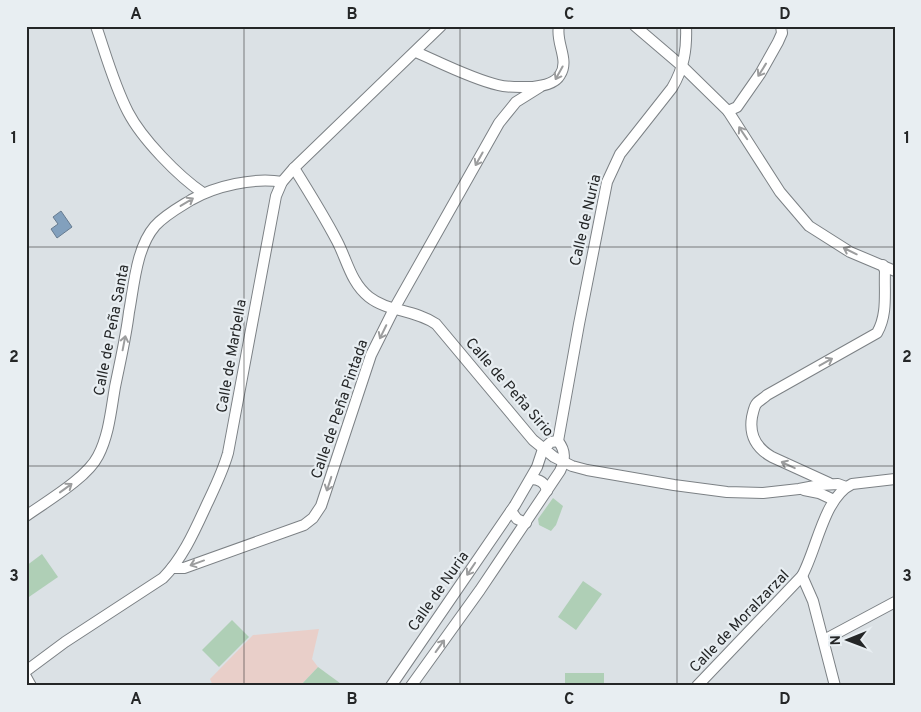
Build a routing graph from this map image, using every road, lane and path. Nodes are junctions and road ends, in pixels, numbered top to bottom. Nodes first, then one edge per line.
1 (96, 26) edge
2 (441, 26) edge
3 (559, 26) edge
4 (635, 26) edge
5 (686, 26) edge
6 (781, 26) edge
7 (416, 52) junction
8 (682, 67) junction
9 (540, 86) junction
10 (728, 111) junction
11 (294, 168) junction
12 (282, 182) junction
13 (203, 193) junction
14 (883, 265) junction
15 (895, 271) edge
16 (394, 309) junction
17 (558, 441) junction
18 (543, 449) junction
19 (564, 462) junction
20 (531, 479) junction
21 (895, 479) edge
22 (832, 484) junction
23 (846, 487) junction
24 (799, 489) junction
25 (548, 491) junction
26 (834, 500) junction
27 (511, 510) junction
28 (26, 516) edge
29 (526, 523) junction
30 (172, 568) junction
31 (802, 576) junction
32 (895, 602) edge
33 (824, 640) junction
34 (26, 670) edge
35 (26, 677) edge
36 (31, 686) edge
37 (391, 686) edge
38 (411, 686) edge
39 (697, 686) edge
40 (835, 686) edge

1 - 13 street
2 - 7 street, Calle de Marbella
3 -> 9 street, Calle de Peña Pintada
4 - 8 street
5 - 8 street, Calle de Nuria
6 -> 10 street
7 - 9 street
7 - 11 street, Calle de Marbella
8 - 10 street
8 - 17 street, Calle de Nuria
9 -> 16 street, Calle de Peña Pintada
14 -> 10 street
11 - 12 street, Calle de Marbella
11 - 16 street, Calle de Peña Sirio
12 - 13 street, Calle de Peña Santa
12 - 30 street, Calle de Marbella
28 -> 13 street, Calle de Peña Santa
14 - 15 street
22 -> 14 street
16 - 18 street, Calle de Peña Sirio
16 -> 30 street, Calle de Peña Pintada
17 - 18 street
17 - 19 street, Calle de Nuria
18 - 19 street, Calle de Peña Sirio
18 - 20 street, Calle de Nuria
19 - 24 street, Calle de Peña Sirio
19 - 25 street
20 - 25 street
20 - 27 street, Calle de Nuria
21 - 23 street
22 - 23 street, Calle de Peña Sirio
22 - 24 street, Calle de Peña Sirio
23 - 26 street, Calle de Moralzarzal
24 - 26 street
25 - 29 street
26 - 31 street, Calle de Moralzarzal
27 - 29 street
27 -> 37 street, Calle de Nuria
38 -> 29 street
30 - 34 street, Calle de Marbella
31 - 33 street
31 - 39 street, Calle de Moralzarzal
32 - 33 street
33 - 40 street
35 - 36 street

